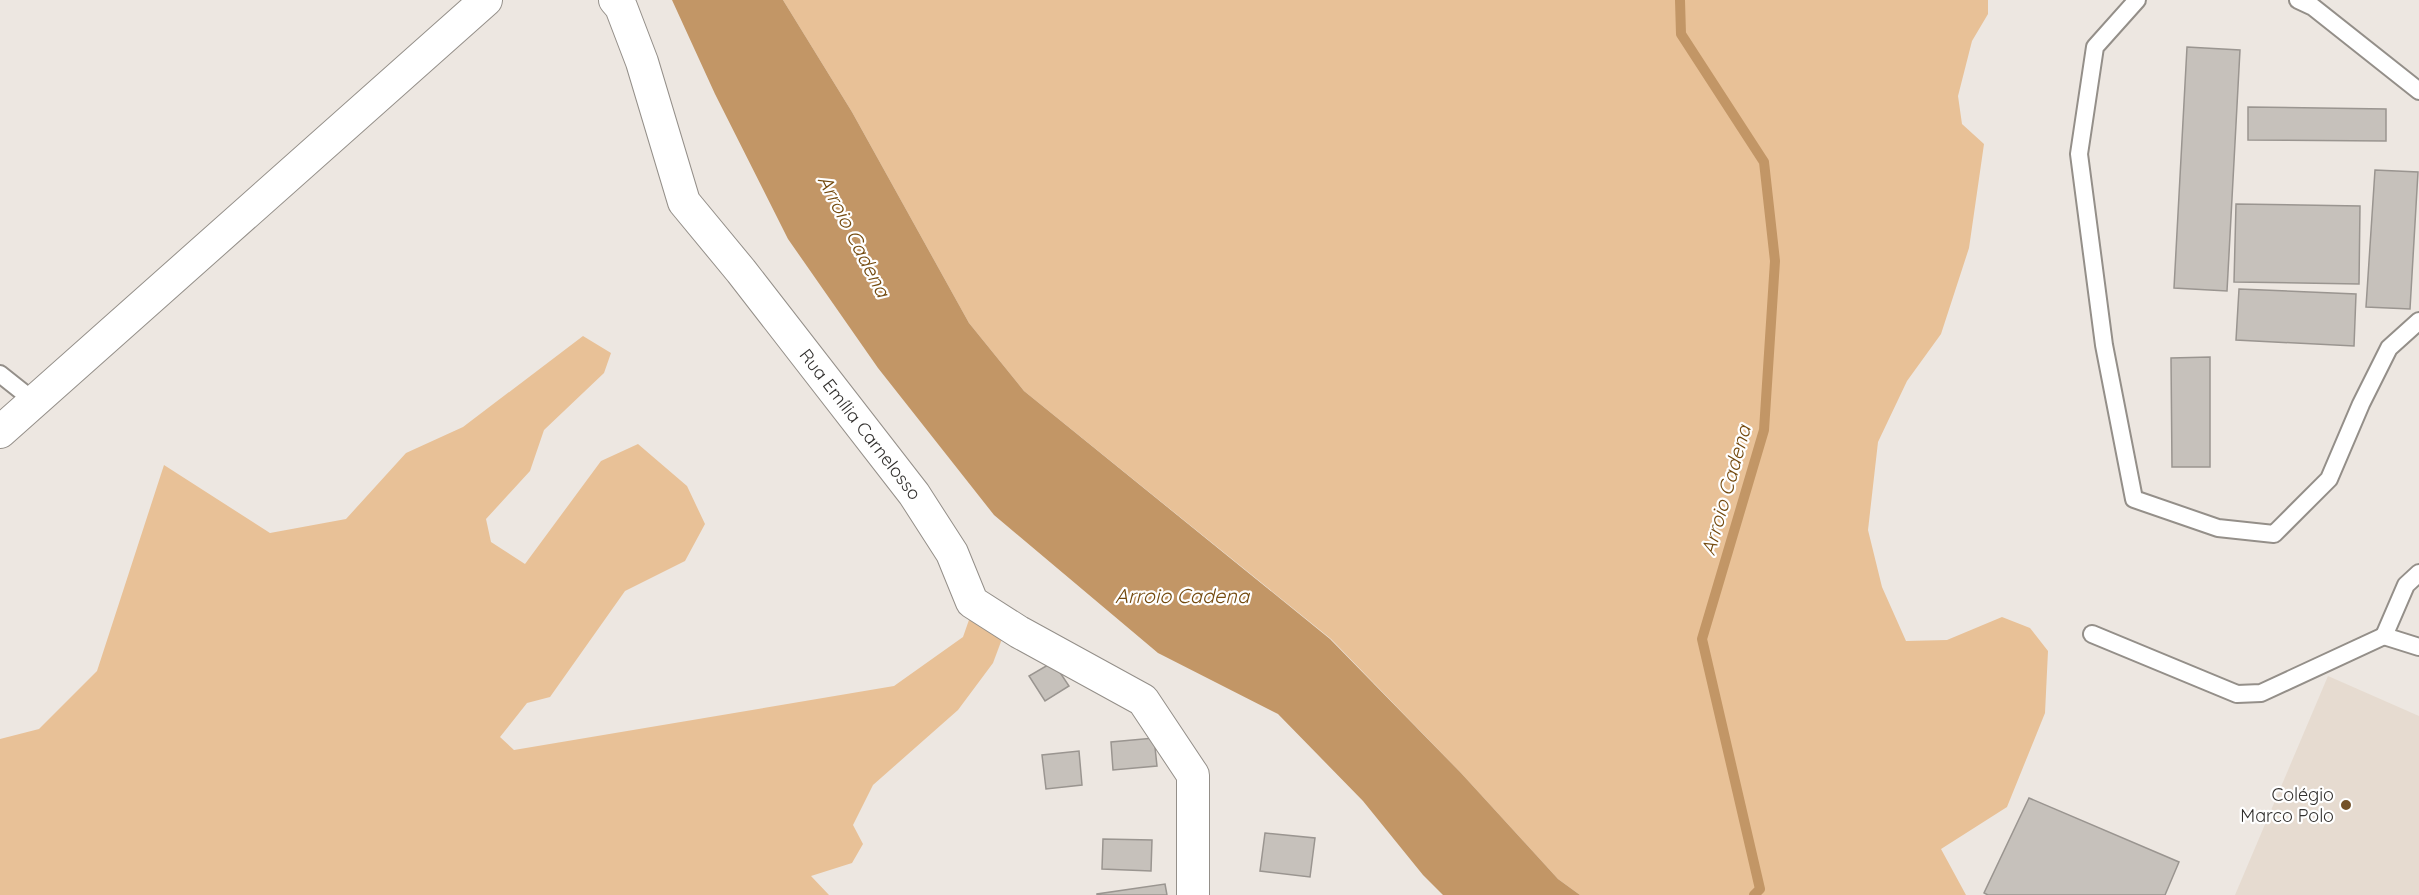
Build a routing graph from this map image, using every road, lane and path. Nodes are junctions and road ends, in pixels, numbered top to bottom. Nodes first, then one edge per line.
1 (486, 0) edge
2 (615, 0) edge
3 (2137, 0) edge
4 (2298, 0) edge
5 (2419, 91) edge
6 (2419, 321) edge
7 (0, 374) edge
8 (34, 401) junction
9 (0, 432) edge
10 (2419, 573) edge
11 (2092, 634) dead end
12 (2384, 636) junction
13 (2419, 647) edge
14 (1193, 895) edge

1 - 8 street
2 - 14 street, Rua Emília Carnelosso
3 - 6 lane
4 - 5 lane
7 - 8 lane
8 - 9 street
10 - 12 lane
11 - 12 lane
12 - 13 lane

